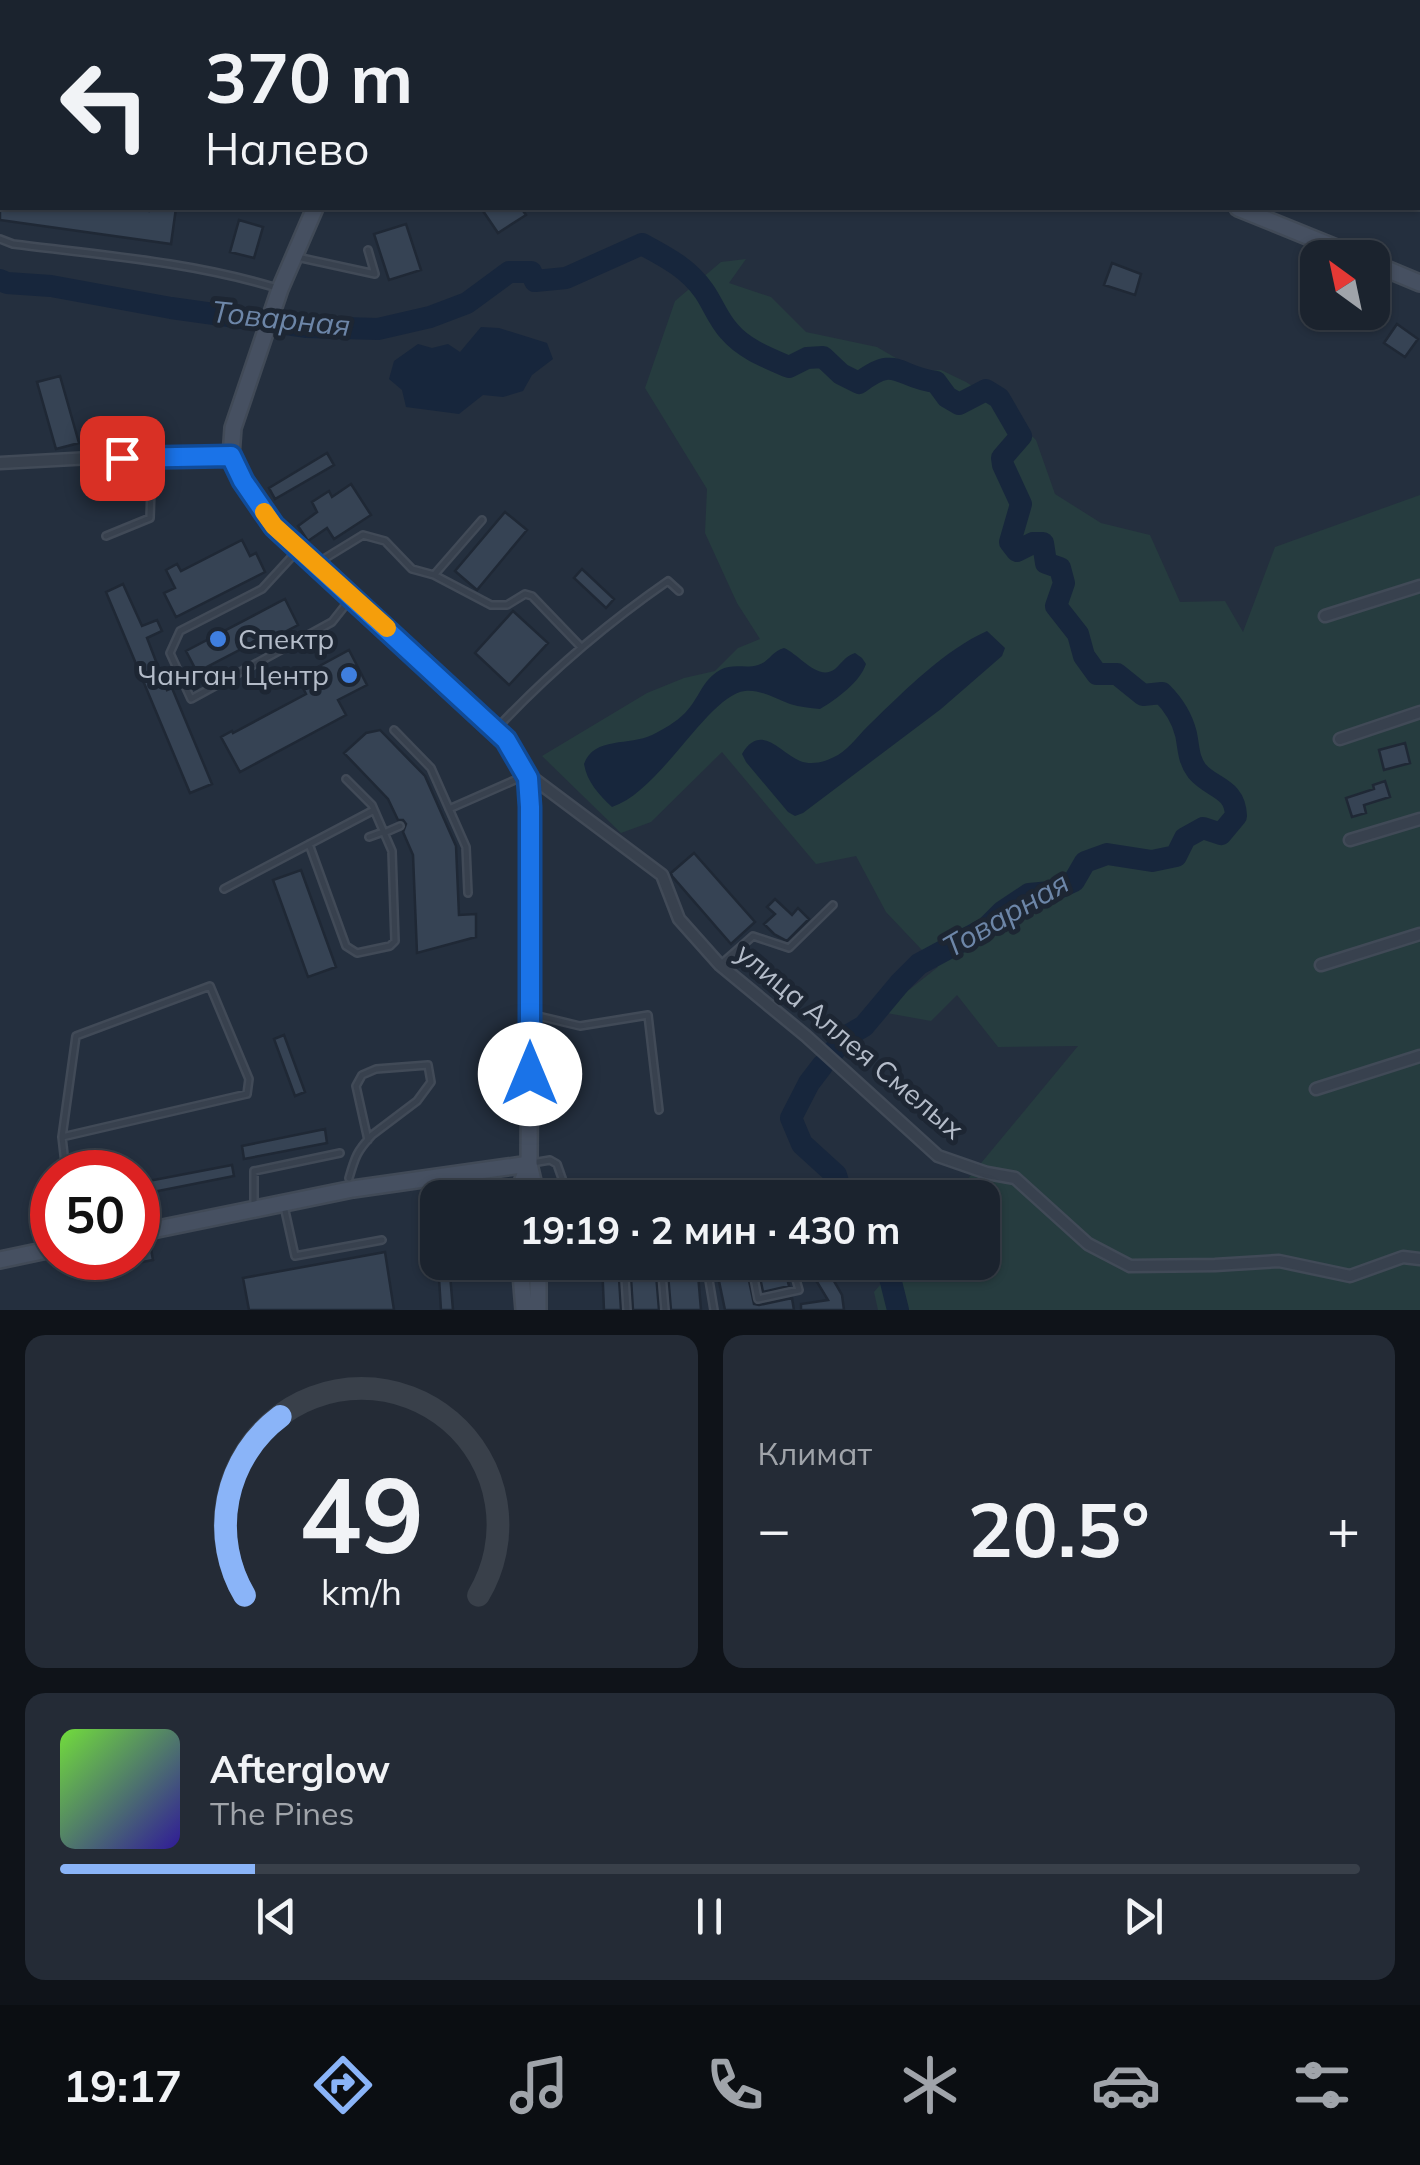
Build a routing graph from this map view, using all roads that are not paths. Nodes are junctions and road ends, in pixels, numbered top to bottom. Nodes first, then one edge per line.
1 (314, 210) edge
2 (1243, 210) edge
3 (0, 239) edge
4 (1317, 240) edge
5 (368, 250) dead end
6 (294, 256) junction
7 (1390, 270) edge
8 (1420, 283) edge
9 (280, 288) junction
10 (231, 456) junction
11 (152, 460) junction
12 (0, 463) edge
13 (482, 520) dead end
14 (106, 536) dead end
15 (299, 549) junction
16 (316, 563) junction
17 (434, 575) junction
18 (1420, 586) edge
19 (679, 590) dead end
20 (352, 596) junction
21 (1324, 616) dead end
22 (580, 647) junction
23 (1420, 712) edge
24 (496, 729) junction
25 (394, 730) dead end
26 (1340, 739) dead end
27 (527, 776) junction
28 (346, 778) dead end
29 (448, 807) junction
30 (440, 808) dead end
31 (374, 810) junction
32 (1420, 818) edge
33 (400, 826) dead end
34 (384, 832) junction
35 (369, 837) dead end
36 (1350, 840) dead end
37 (309, 844) junction
38 (224, 889) dead end
39 (468, 893) dead end
40 (834, 906) dead end
41 (1420, 934) edge
42 (720, 965) junction
43 (1321, 965) dead end
44 (531, 1014) junction
45 (1420, 1056) edge
46 (1316, 1089) dead end
47 (659, 1110) dead end
48 (62, 1137) junction
49 (368, 1140) junction
50 (63, 1150) edge
51 (340, 1153) dead end
52 (529, 1164) junction
53 (349, 1178) dead end
54 (523, 1180) edge
55 (533, 1180) edge
56 (563, 1180) edge
57 (283, 1203) junction
58 (254, 1209) junction
59 (160, 1228) edge
60 (382, 1240) dead end
61 (30, 1254) edge
62 (1420, 1259) edge
63 (0, 1260) edge
64 (522, 1280) edge
65 (538, 1280) edge
66 (625, 1280) edge
67 (662, 1280) edge
68 (709, 1280) edge
69 (754, 1280) edge
70 (797, 1280) edge
71 (524, 1310) edge
72 (538, 1310) edge
73 (626, 1310) edge
74 (665, 1310) edge
75 (714, 1310) edge

1 - 6 main road
2 - 4 main road
3 - 9 lane
5 - 6 lane
6 - 9 main road
7 - 8 main road
9 - 10 main road
10 - 11 street
10 - 15 main road, улица Аллея Смелых
11 - 12 street
11 - 14 lane
13 - 17 lane
15 - 16 main road, улица Аллея Смелых
15 - 20 lane
16 - 17 lane
16 - 20 main road, улица Аллея Смелых
17 - 22 lane
18 - 21 street
19 - 22 lane
20 - 24 main road, улица Аллея Смелых
22 - 24 lane
23 - 26 street
24 - 27 main road, улица Аллея Смелых
25 - 29 lane
27 - 29 lane
27 - 42 street, улица Аллея Смелых
27 - 44 main road, улица Аллея Смелых
28 - 31 lane
29 - 30 lane
29 - 39 lane
31 - 34 lane
31 - 37 lane
32 - 36 street
33 - 34 lane
34 - 35 lane
34 - 37 lane
37 - 38 lane
40 - 42 lane
41 - 43 street
42 - 62 street, улица Аллея Смелых
44 - 47 lane
44 - 52 main road, улица Аллея Смелых
45 - 46 street
48 - 48 lane
48 - 50 lane
49 - 49 lane
49 - 53 lane
51 - 58 lane
52 - 54 main road
52 - 55 main road, улица Аллея Смелых
52 - 56 lane
52 - 57 main road
57 - 58 main road
57 - 60 lane
58 - 59 main road
61 - 63 main road
64 - 71 main road
65 - 72 main road
66 - 73 lane
67 - 74 lane
68 - 75 lane
69 - 70 lane

